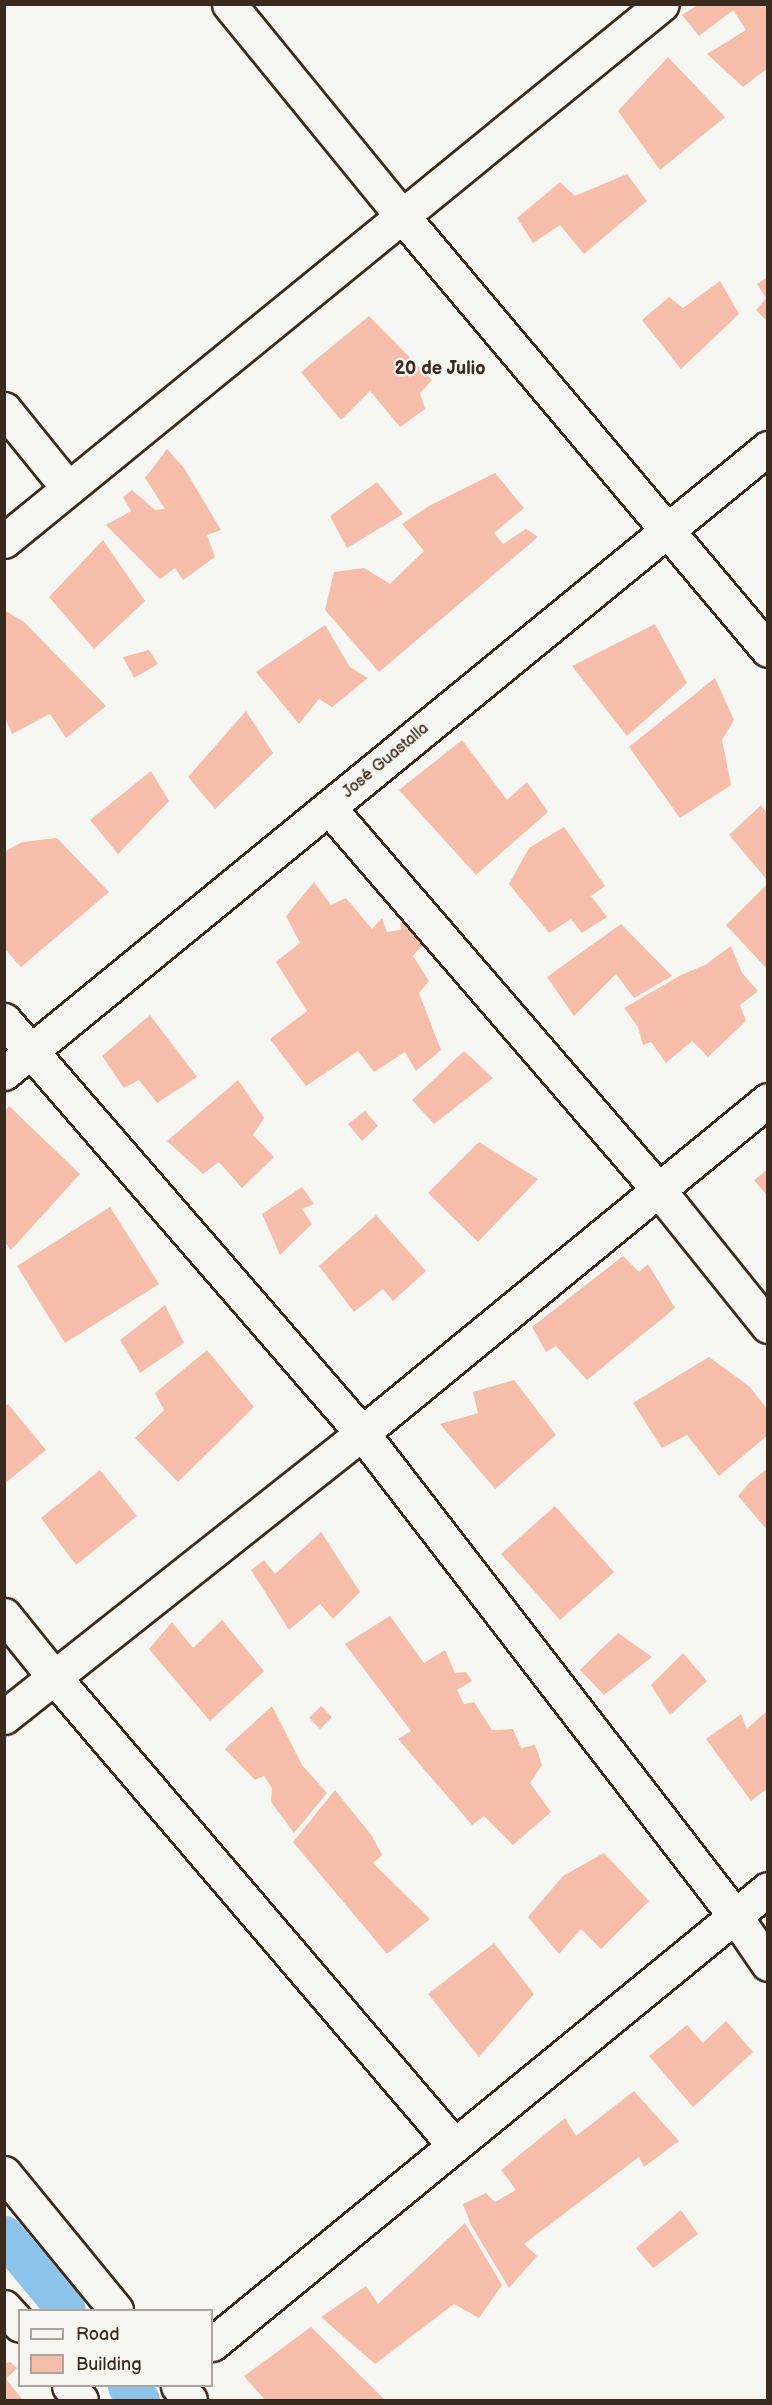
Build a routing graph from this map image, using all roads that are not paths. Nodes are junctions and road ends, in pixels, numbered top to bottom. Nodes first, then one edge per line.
1 (229, 4) edge
2 (662, 4) edge
3 (403, 217) junction
4 (4, 409) edge
5 (768, 448) edge
6 (68, 488) junction
7 (667, 528) junction
8 (4, 541) edge
9 (768, 650) edge
10 (329, 808) junction
11 (4, 1020) edge
12 (30, 1052) junction
13 (4, 1073) edge
14 (768, 1100) edge
15 (657, 1188) junction
16 (768, 1326) edge
17 (362, 1433) junction
18 (4, 1615) edge
19 (54, 1677) junction
20 (4, 1717) edge
21 (768, 1889) edge
22 (735, 1916) junction
23 (768, 1964) edge
24 (454, 2145) junction
25 (4, 2173) edge
26 (4, 2307) edge
27 (115, 2309) edge
28 (18, 2323) edge
29 (213, 2343) edge
30 (71, 2387) edge
31 (180, 2387) edge
32 (81, 2400) edge
33 (190, 2400) edge

1 - 3 street
2 - 3 street
3 - 6 street
3 - 7 street
4 - 6 street
5 - 7 street, José Guastalla
6 - 8 street
7 - 9 street
7 - 10 street, José Guastalla
10 - 12 street, José Guastalla
10 - 15 street
11 - 12 street
12 - 13 street, José Guastalla
12 - 17 street
14 - 15 street
15 - 16 street
15 - 17 street
17 - 19 street
17 - 22 street
18 - 19 street
19 - 20 street
19 - 24 street
21 - 22 street
22 - 23 street
22 - 24 street
24 - 29 street
25 - 27 street
26 - 28 street
30 - 32 street
31 - 33 street

